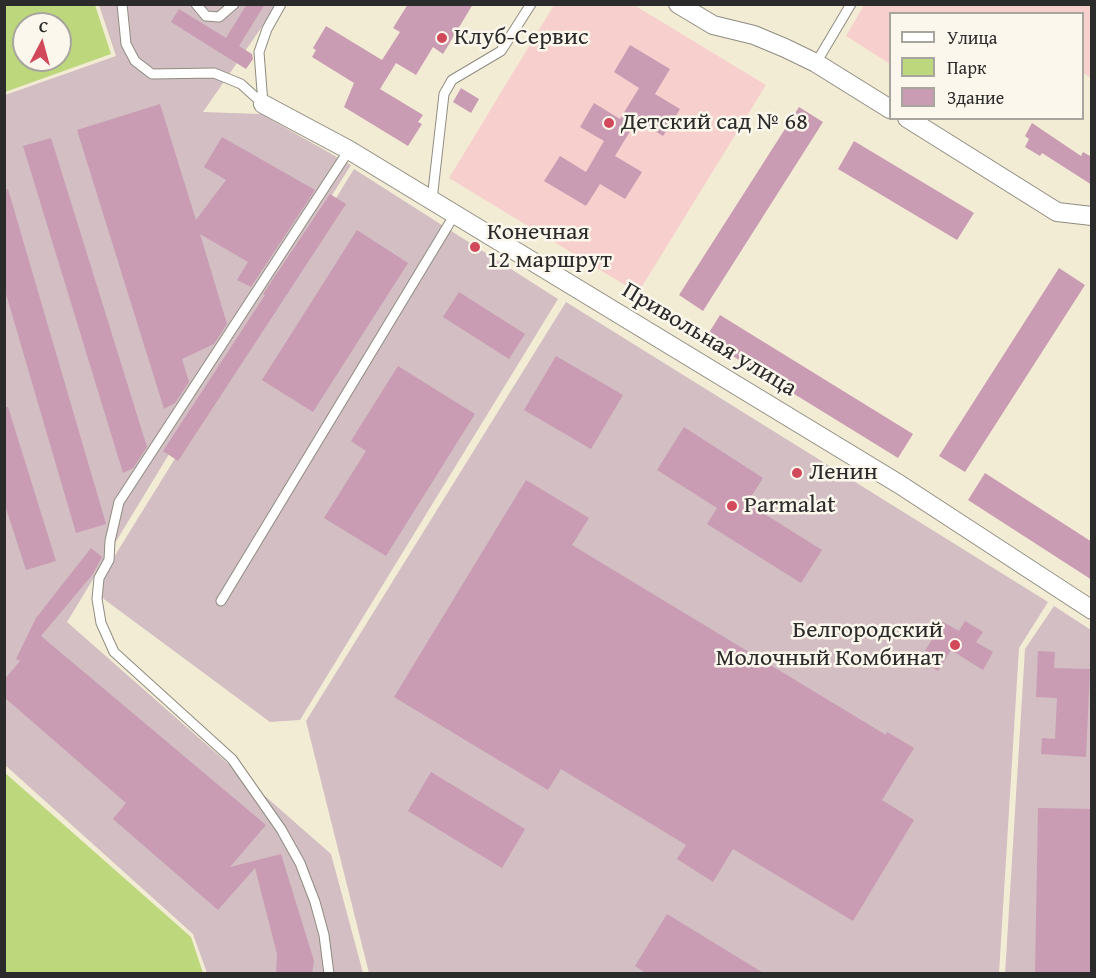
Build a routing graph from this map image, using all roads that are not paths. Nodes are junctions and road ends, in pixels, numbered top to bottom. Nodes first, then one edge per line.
1 (122, 4) edge
2 (196, 4) edge
3 (234, 4) edge
4 (281, 4) edge
5 (531, 4) edge
6 (678, 4) edge
7 (852, 4) edge
8 (816, 63) junction
9 (263, 104) junction
10 (889, 108) edge
11 (910, 120) edge
12 (349, 150) junction
13 (432, 200) junction
14 (454, 214) junction
15 (1092, 216) edge
16 (221, 601) dead end
17 (1092, 610) edge
18 (329, 974) edge

1 - 9 lane
2 - 3 lane
4 - 9 lane
5 - 13 lane
6 - 8 street
7 - 8 lane
8 - 10 street
9 - 12 street, Привольная улица
11 - 15 street
12 - 13 street, Привольная улица
12 - 18 lane
13 - 14 street, Привольная улица
14 - 16 lane
14 - 17 street, Привольная улица

